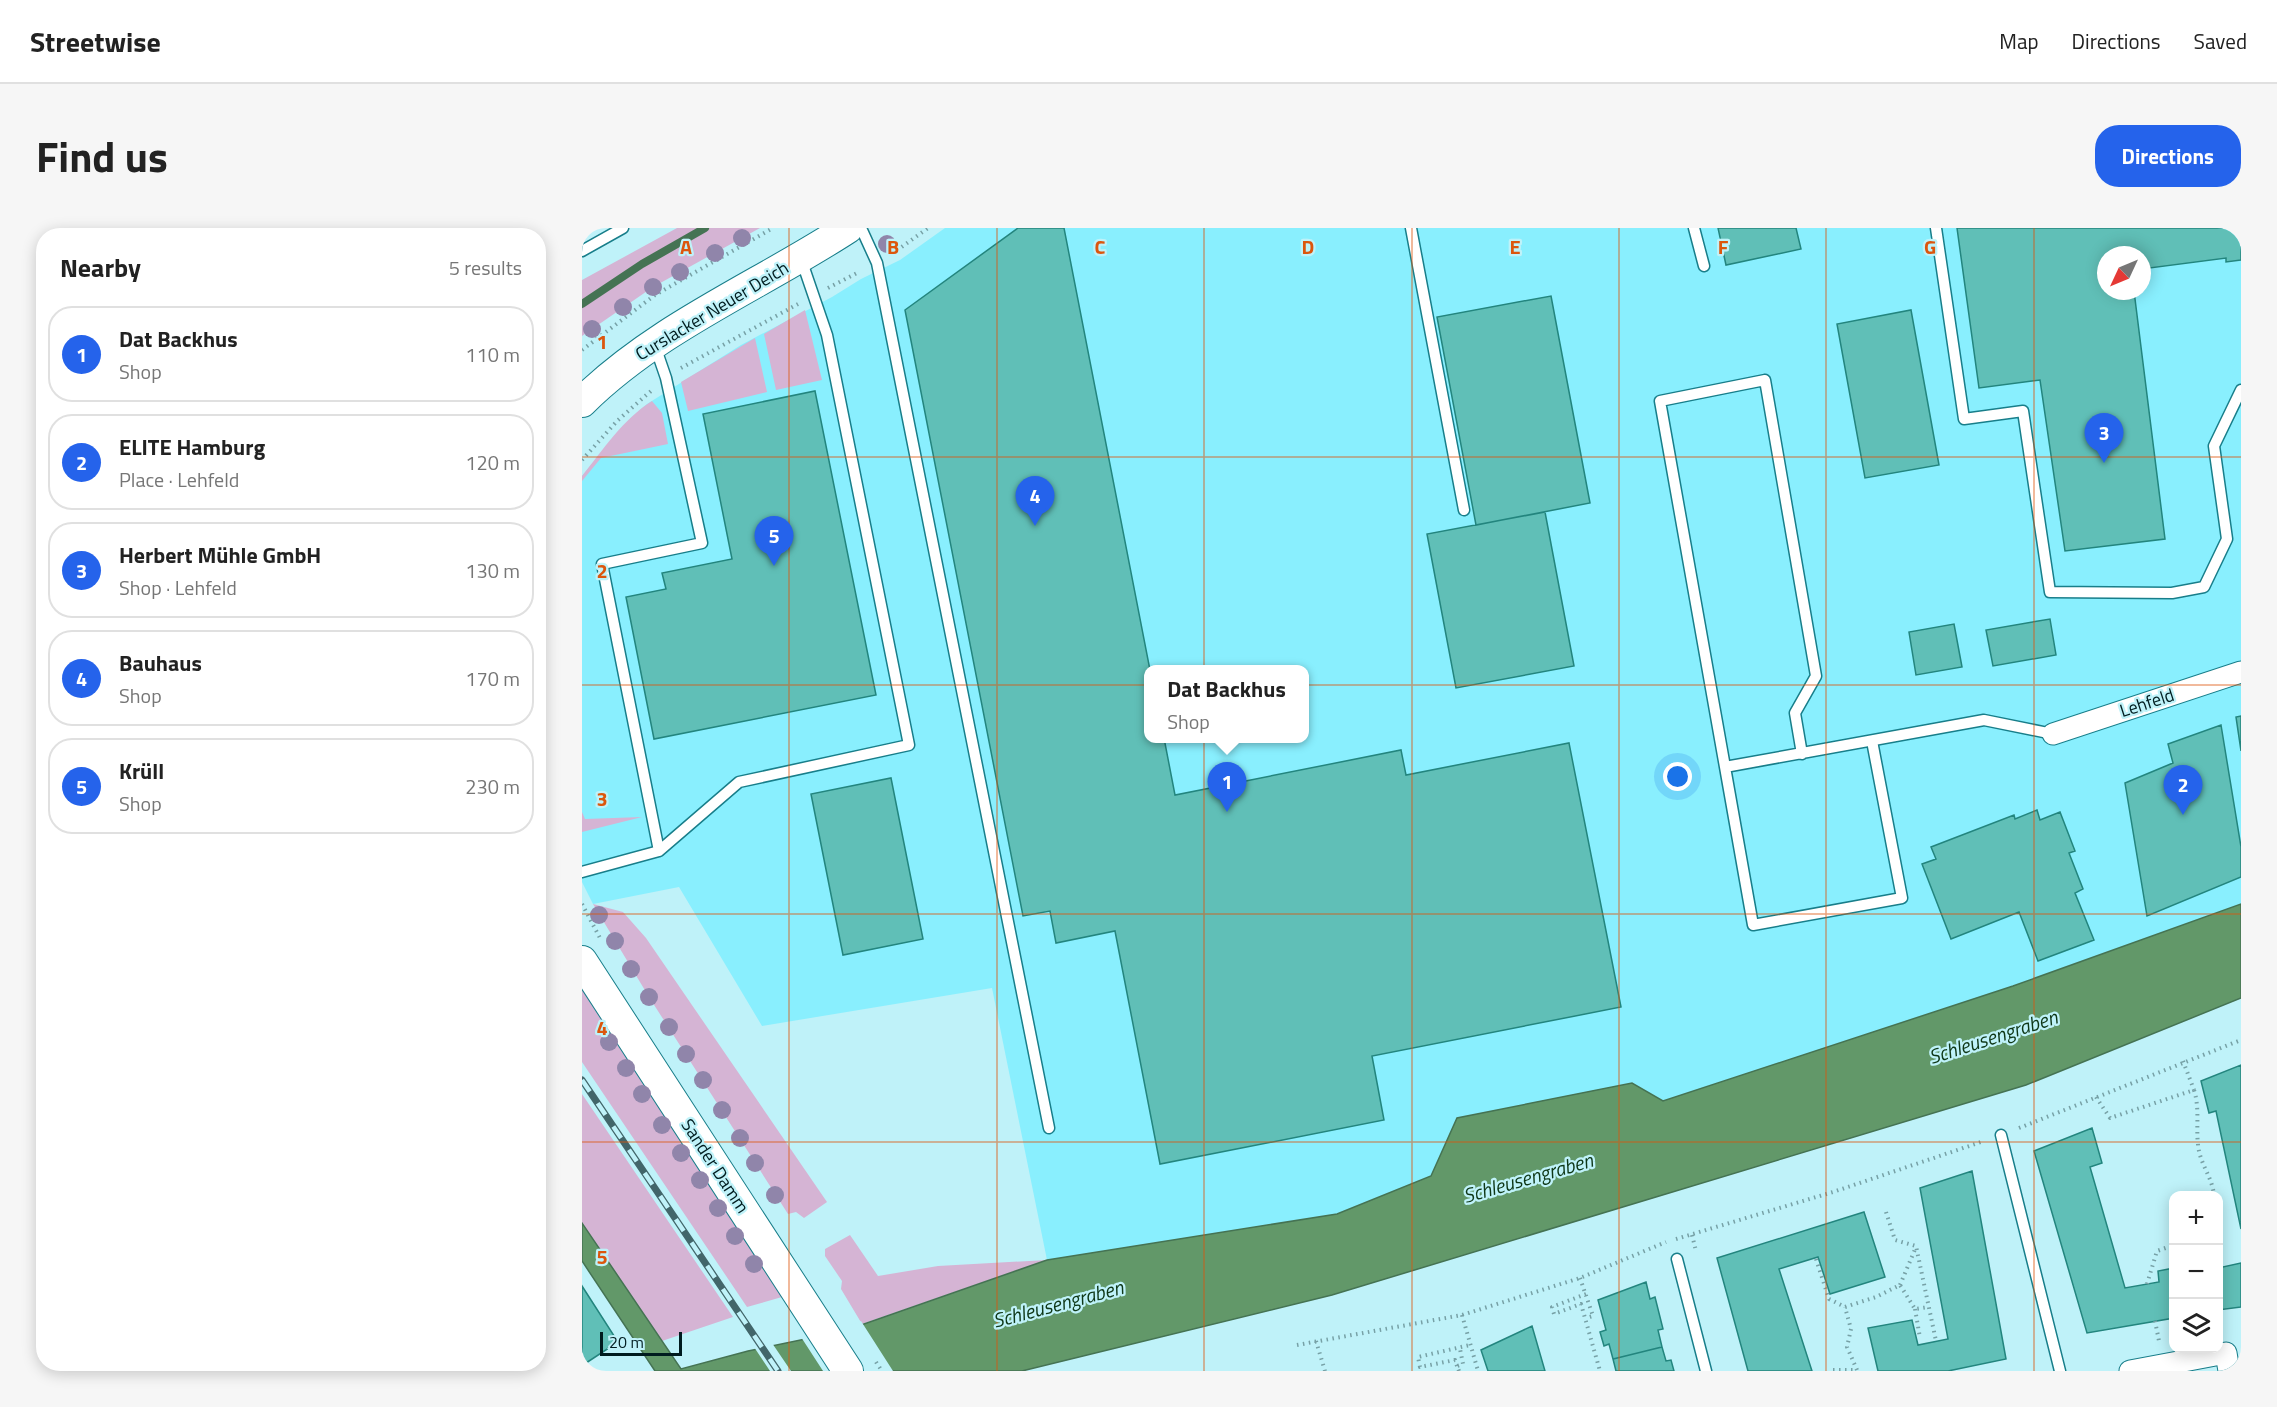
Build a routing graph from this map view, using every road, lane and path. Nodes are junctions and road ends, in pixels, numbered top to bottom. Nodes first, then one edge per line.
1 (623, 228) edge
2 (773, 228) edge
3 (848, 228) edge
4 (861, 228) edge
5 (1411, 228) edge
6 (1694, 228) edge
7 (1936, 228) edge
8 (582, 251) edge
9 (801, 258) junction
10 (1704, 266) dead end
11 (830, 287) dead end
12 (815, 295) junction
13 (654, 343) junction
14 (582, 350) edge
15 (666, 378) junction
16 (2241, 390) edge
17 (582, 402) edge
18 (582, 460) edge
19 (1464, 510) dead end
20 (2241, 672) edge
21 (2053, 734) joint
22 (1872, 741) junction
23 (1802, 754) junction
24 (1725, 767) junction
25 (659, 851) junction
26 (582, 872) edge
27 (582, 961) edge
28 (2241, 1040) edge
29 (2183, 1061) junction
30 (2194, 1090) junction
31 (2096, 1097) junction
32 (1049, 1128) dead end
33 (2001, 1135) junction
34 (2213, 1191) edge
35 (1886, 1212) dead end
36 (1916, 1246) junction
37 (2169, 1247) edge
38 (1677, 1258) dead end
39 (1816, 1259) dead end
40 (1580, 1278) junction
41 (2147, 1284) dead end
42 (1900, 1285) junction
43 (1586, 1294) junction
44 (1845, 1307) junction
45 (1929, 1307) junction
46 (1915, 1309) junction
47 (1462, 1316) junction
48 (1586, 1318) junction
49 (1920, 1338) dead end
50 (1316, 1341) junction
51 (1936, 1341) dead end
52 (1297, 1345) dead end
53 (1470, 1345) junction
54 (1460, 1349) junction
55 (2232, 1358) edge
56 (1458, 1369) edge
57 (1833, 1370) edge
58 (848, 1371) edge
59 (1325, 1371) edge
60 (1478, 1371) edge
61 (1600, 1371) edge
62 (1706, 1371) edge
63 (2060, 1371) edge
64 (2130, 1371) edge

1 - 8 lane
2 - 14 path
3 - 9 main road, Curslacker Neuer Deich
4 - 32 lane
5 - 19 lane
6 - 10 lane
7 - 16 lane
9 - 12 lane
9 - 13 main road, Curslacker Neuer Deich
11 - 12 path
12 - 15 path
12 - 25 lane
13 - 15 lane
13 - 17 main road, Curslacker Neuer Deich
15 - 18 path
15 - 25 lane
20 - 21 street, Lehfeld
21 - 22 lane
22 - 23 lane
22 - 24 lane
23 - 24 lane
23 - 24 lane
25 - 26 lane
27 - 58 main road, Sander Damm
28 - 29 path
29 - 30 path
29 - 31 path
30 - 31 path
30 - 34 path
31 - 33 path
33 - 40 path
33 - 63 lane
35 - 36 path
36 - 42 path
36 - 45 path
37 - 41 path
38 - 62 lane
39 - 44 path
40 - 43 path
40 - 47 path
42 - 44 path
42 - 46 path
43 - 48 path
43 - 48 path
44 - 57 path
45 - 46 path
45 - 51 path
46 - 49 path
47 - 50 path
47 - 53 path
48 - 61 path
50 - 52 path
50 - 59 path
53 - 54 path
53 - 60 path
54 - 56 path
54 - 56 path
55 - 64 street

